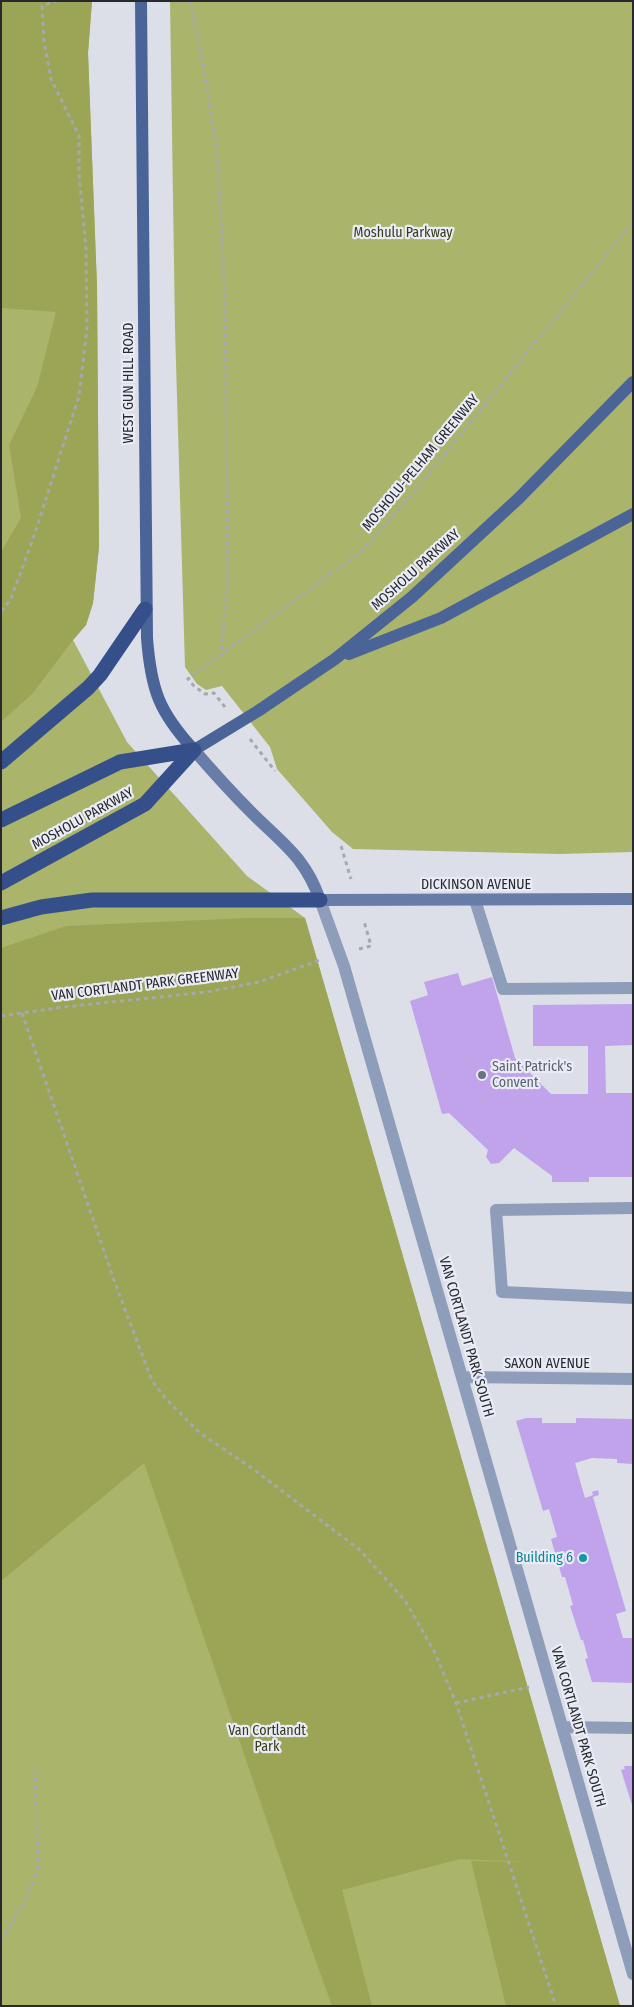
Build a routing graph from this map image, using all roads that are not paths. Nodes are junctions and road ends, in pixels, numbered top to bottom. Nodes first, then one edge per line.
1 (141, 1) edge
2 (633, 382) edge
3 (633, 514) edge
4 (145, 608) junction
5 (335, 659) junction
6 (194, 750) junction
7 (1, 762) edge
8 (1, 820) edge
9 (1, 883) edge
10 (633, 899) edge
11 (320, 900) junction
12 (475, 900) junction
13 (1, 918) edge
14 (633, 988) edge
15 (633, 1208) edge
16 (633, 1298) edge
17 (462, 1377) junction
18 (633, 1379) edge
19 (562, 1727) junction
20 (633, 1728) edge
21 (633, 1974) edge

1 - 4 main road, WEST GUN HILL ROAD
2 - 5 main road, MOSHOLU PARKWAY
3 - 5 main road
4 - 6 main road, WEST GUN HILL ROAD
4 - 7 highway
5 - 6 main road, MOSHOLU PARKWAY
6 - 8 highway, MOSHOLU PARKWAY
6 - 9 highway, MOSHOLU PARKWAY
6 - 11 main road, VAN CORTLANDT PARK SOUTH
10 - 12 main road, DICKINSON AVENUE
11 - 12 main road, DICKINSON AVENUE
11 - 13 highway
11 - 17 street, VAN CORTLANDT PARK SOUTH
12 - 14 street
15 - 16 street
17 - 18 street, SAXON AVENUE
17 - 19 street, VAN CORTLANDT PARK SOUTH
19 - 20 street
19 - 21 street, VAN CORTLANDT PARK SOUTH

